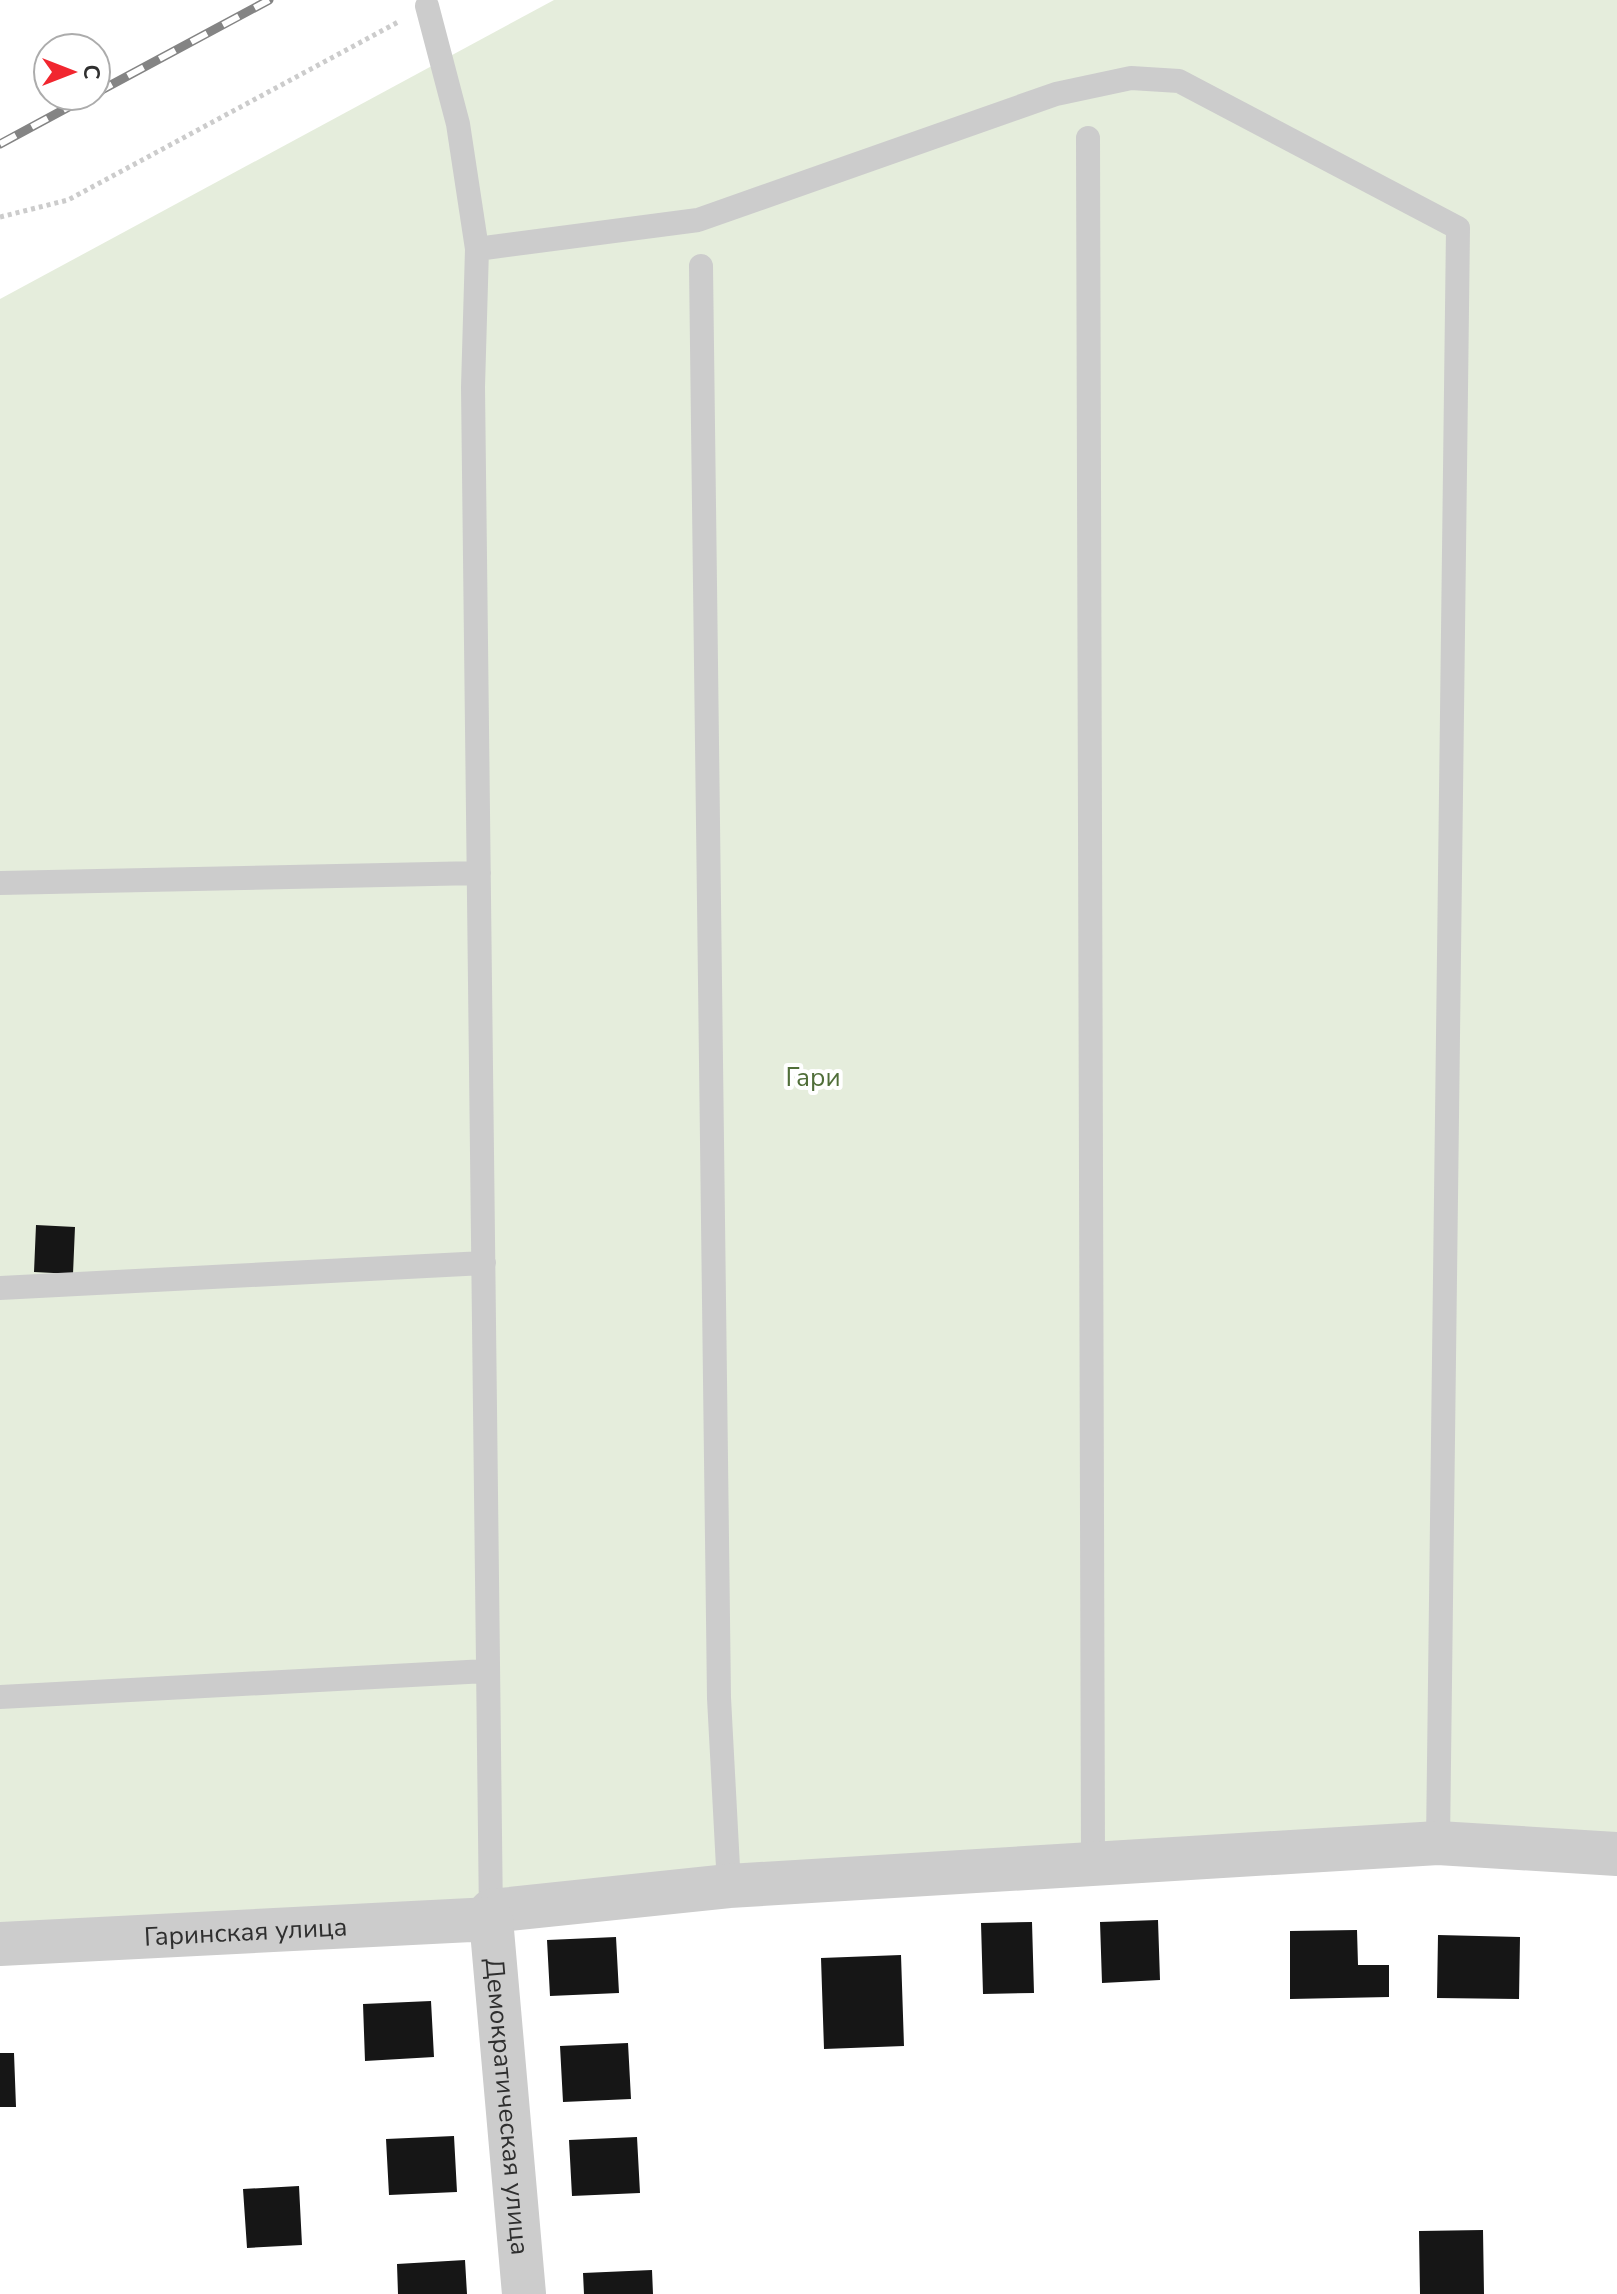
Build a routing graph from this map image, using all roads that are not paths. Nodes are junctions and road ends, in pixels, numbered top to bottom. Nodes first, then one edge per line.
1 (427, 6) road end
2 (1088, 138) dead end
3 (477, 249) junction
4 (701, 266) dead end
5 (479, 873) junction
6 (0, 883) edge
7 (484, 1263) junction
8 (0, 1288) edge
9 (486, 1671) junction
10 (0, 1697) edge
11 (1438, 1843) junction
12 (1617, 1854) edge
13 (1093, 1861) junction
14 (729, 1886) junction
15 (491, 1915) junction
16 (0, 1944) edge
17 (524, 2294) edge

1 - 3 lane
2 - 13 lane
3 - 5 lane
3 - 11 lane
4 - 14 lane
5 - 6 lane
5 - 7 lane
7 - 8 lane
7 - 9 lane
9 - 10 lane
9 - 15 lane
11 - 12 street, Гаринская улица
11 - 13 street, Гаринская улица
13 - 14 street, Гаринская улица
14 - 15 street, Гаринская улица
15 - 16 street, Гаринская улица
15 - 17 street, Демократическая улица

